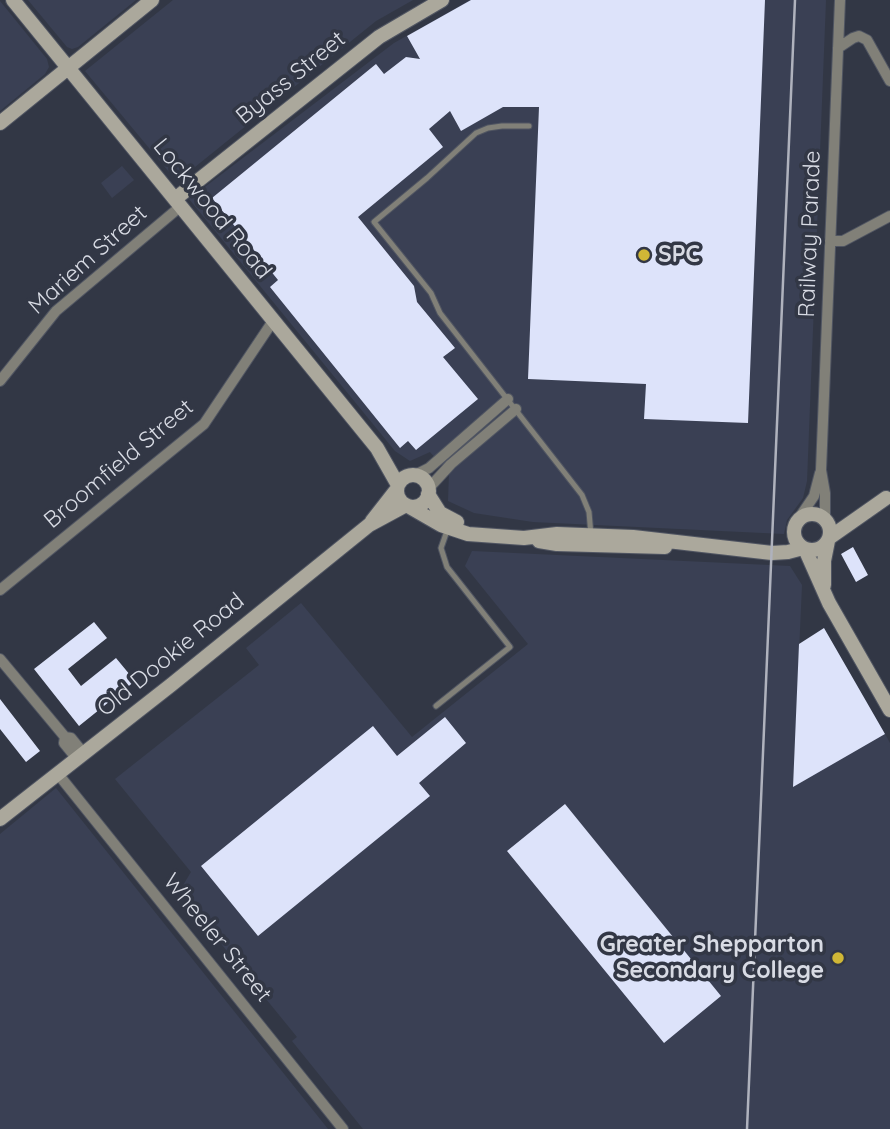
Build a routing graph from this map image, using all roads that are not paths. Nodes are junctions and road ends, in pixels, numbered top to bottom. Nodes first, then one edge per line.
1 (13, 0) edge
2 (152, 0) edge
3 (442, 0) edge
4 (840, 0) edge
5 (838, 48) junction
6 (68, 68) junction
7 (890, 81) edge
8 (0, 123) edge
9 (529, 126) dead end
10 (178, 203) junction
11 (890, 216) edge
12 (831, 242) junction
13 (273, 321) junction
14 (2, 375) edge
15 (508, 399) junction
16 (516, 409) junction
17 (377, 447) junction
18 (821, 470) junction
19 (413, 475) junction
20 (398, 487) junction
21 (428, 492) junction
22 (888, 496) edge
23 (407, 505) junction
24 (826, 519) junction
25 (369, 525) junction
26 (448, 527) junction
27 (795, 527) junction
28 (487, 535) junction
29 (592, 540) junction
30 (828, 540) junction
31 (804, 548) junction
32 (747, 549) junction
33 (0, 590) edge
34 (830, 603) junction
35 (0, 659) edge
36 (436, 706) dead end
37 (890, 710) edge
38 (80, 756) junction
39 (58, 774) junction
40 (0, 819) edge
41 (343, 1129) edge

1 - 6 street, Lockwood Road
2 - 6 street
3 - 10 street, Byass Street
4 - 5 street, Railway Parade
5 - 7 street
5 - 12 street, Railway Parade
6 - 8 street
6 - 10 street, Lockwood Road
9 - 15 lane
10 - 13 street, Lockwood Road
10 - 14 street, Mariem Street
11 - 12 street
12 - 18 street, Railway Parade
13 - 17 street, Lockwood Road
13 - 33 street, Broomfield Street
15 - 16 lane
15 - 19 street
16 - 21 street
16 - 29 lane
17 - 19 street, Lockwood Road
17 - 20 street, Lockwood Road
18 - 24 street, Railway Parade
18 - 27 street, Railway Parade
19 - 20 street
19 - 21 street
20 - 23 street
20 - 25 street, Old Dookie Road
21 - 23 street
21 - 28 street
22 - 24 street
22 - 30 street
23 - 25 street, Old Dookie Road
23 - 26 street
24 - 27 street
24 - 30 street
25 - 38 street, Old Dookie Road
26 - 28 street
26 - 36 lane
27 - 31 street
27 - 32 street
28 - 29 street
29 - 32 street
30 - 31 street
30 - 34 street
31 - 32 street
31 - 34 street
34 - 37 street
35 - 38 street
38 - 39 street, Old Dookie Road
39 - 40 street, Old Dookie Road
39 - 41 street, Wheeler Street

